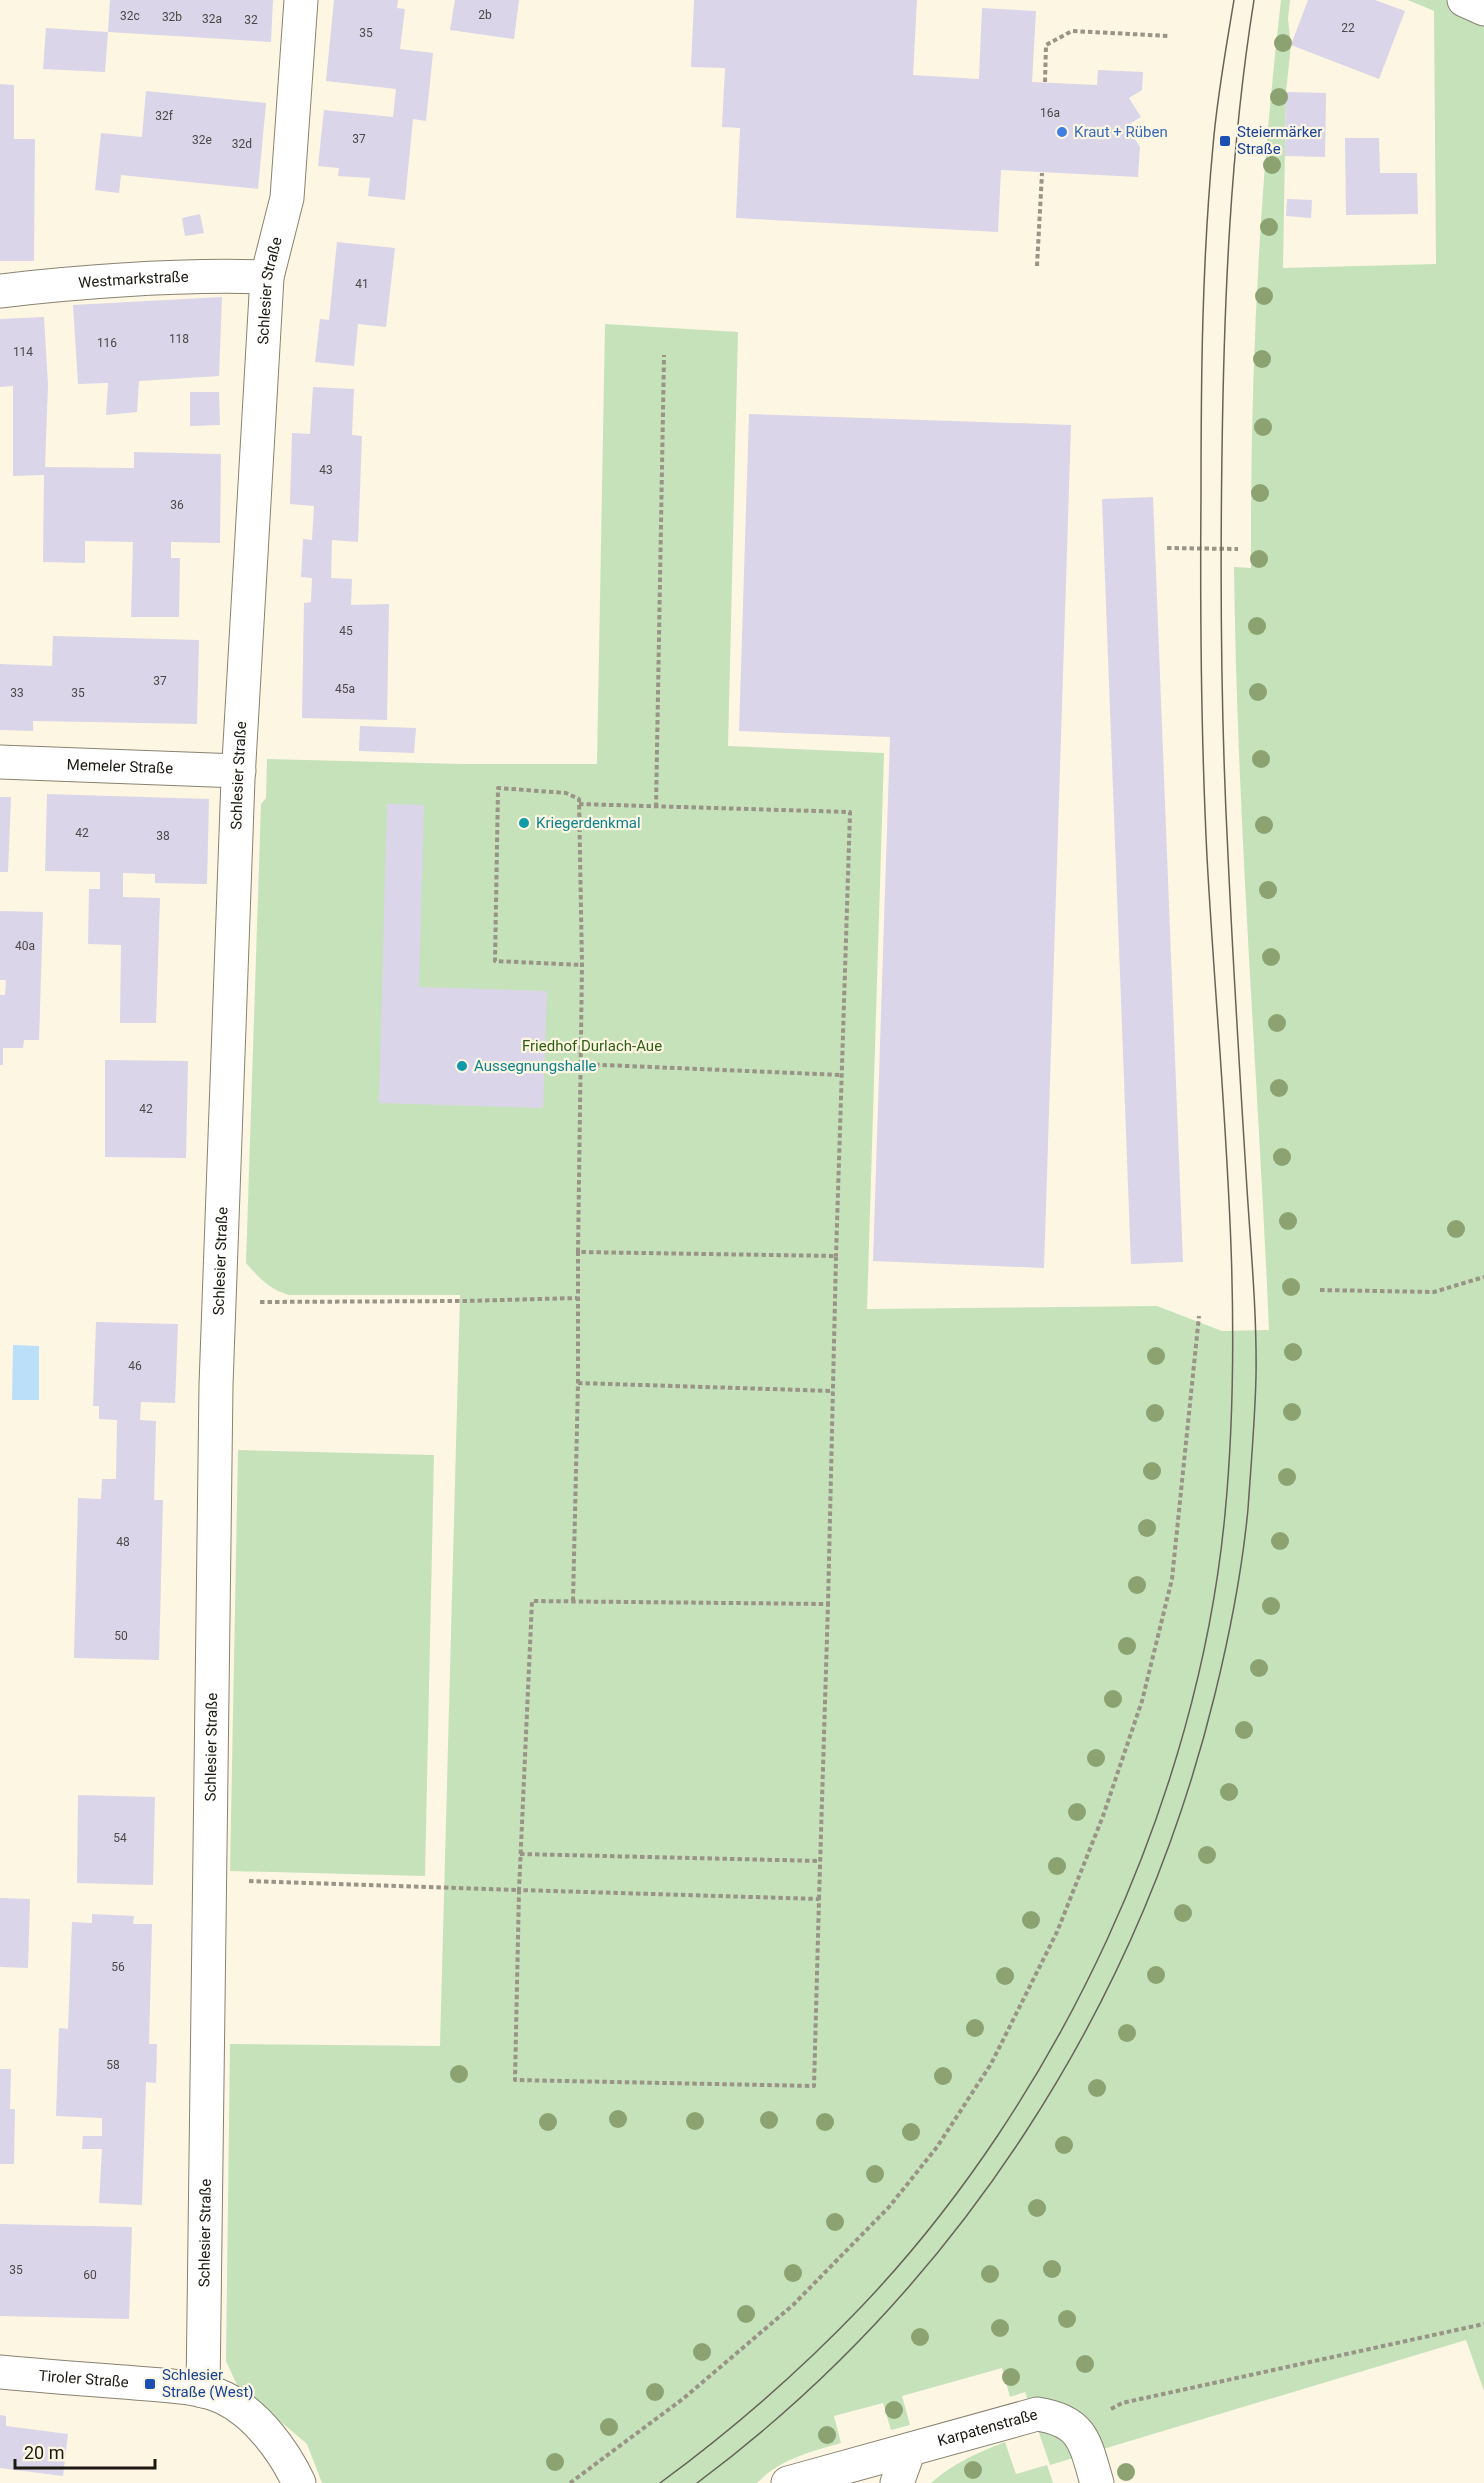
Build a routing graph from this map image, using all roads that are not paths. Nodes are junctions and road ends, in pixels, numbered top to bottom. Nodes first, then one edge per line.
1 (301, 0) edge
2 (1464, 0) edge
3 (1484, 9) edge
4 (267, 276) junction
5 (0, 291) edge
6 (0, 762) edge
7 (239, 771) junction
8 (0, 2372) edge
9 (203, 2391) junction
10 (909, 2450) junction
11 (299, 2483) edge
12 (788, 2483) edge
13 (897, 2483) edge
14 (1097, 2483) edge

1 - 4 street, Schlesier Straße
2 - 3 street
4 - 5 street, Westmarkstraße
4 - 7 street, Schlesier Straße
6 - 7 street, Memeler Straße
7 - 9 street, Schlesier Straße
8 - 9 street, Tiroler Straße
9 - 11 street
10 - 12 street, Karpatenstraße
10 - 13 street
10 - 14 street, Karpatenstraße

